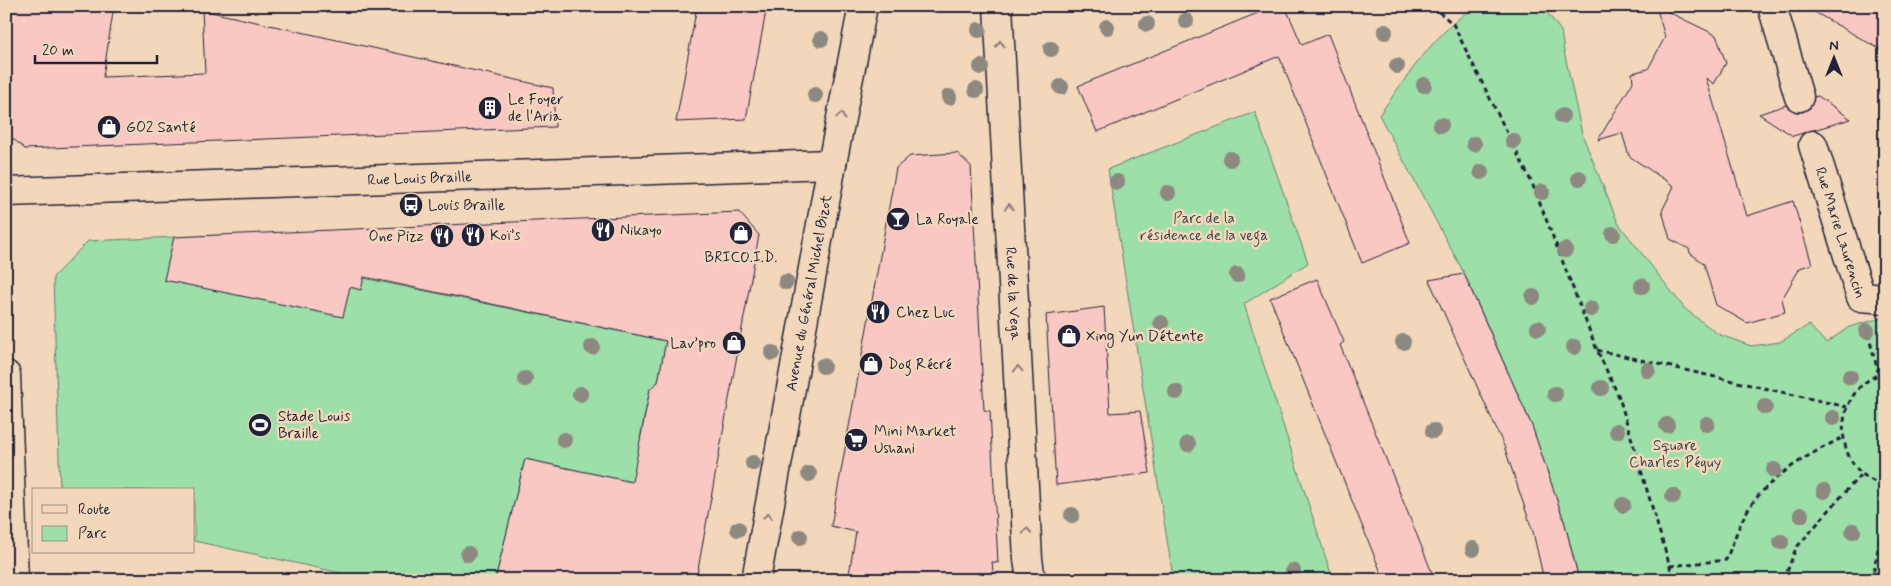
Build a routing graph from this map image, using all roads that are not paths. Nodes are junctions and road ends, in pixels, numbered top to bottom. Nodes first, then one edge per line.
1 (863, 6) edge
2 (998, 6) edge
3 (1772, 6) edge
4 (1798, 97) dead end
5 (1813, 145) dead end
6 (832, 164) junction
7 (6, 192) edge
8 (1873, 298) edge
9 (6, 375) edge
10 (9, 521) edge
11 (14, 580) edge
12 (756, 580) edge
13 (1031, 580) edge

6 -> 1 street, Avenue du Général Michel Bizot
13 -> 2 street, Rue de la Vega
3 - 4 street
5 - 8 street, Rue Marie Laurencin
6 - 7 street, Rue Louis Braille
12 -> 6 street, Avenue du Général Michel Bizot
9 - 10 street
10 - 11 street

